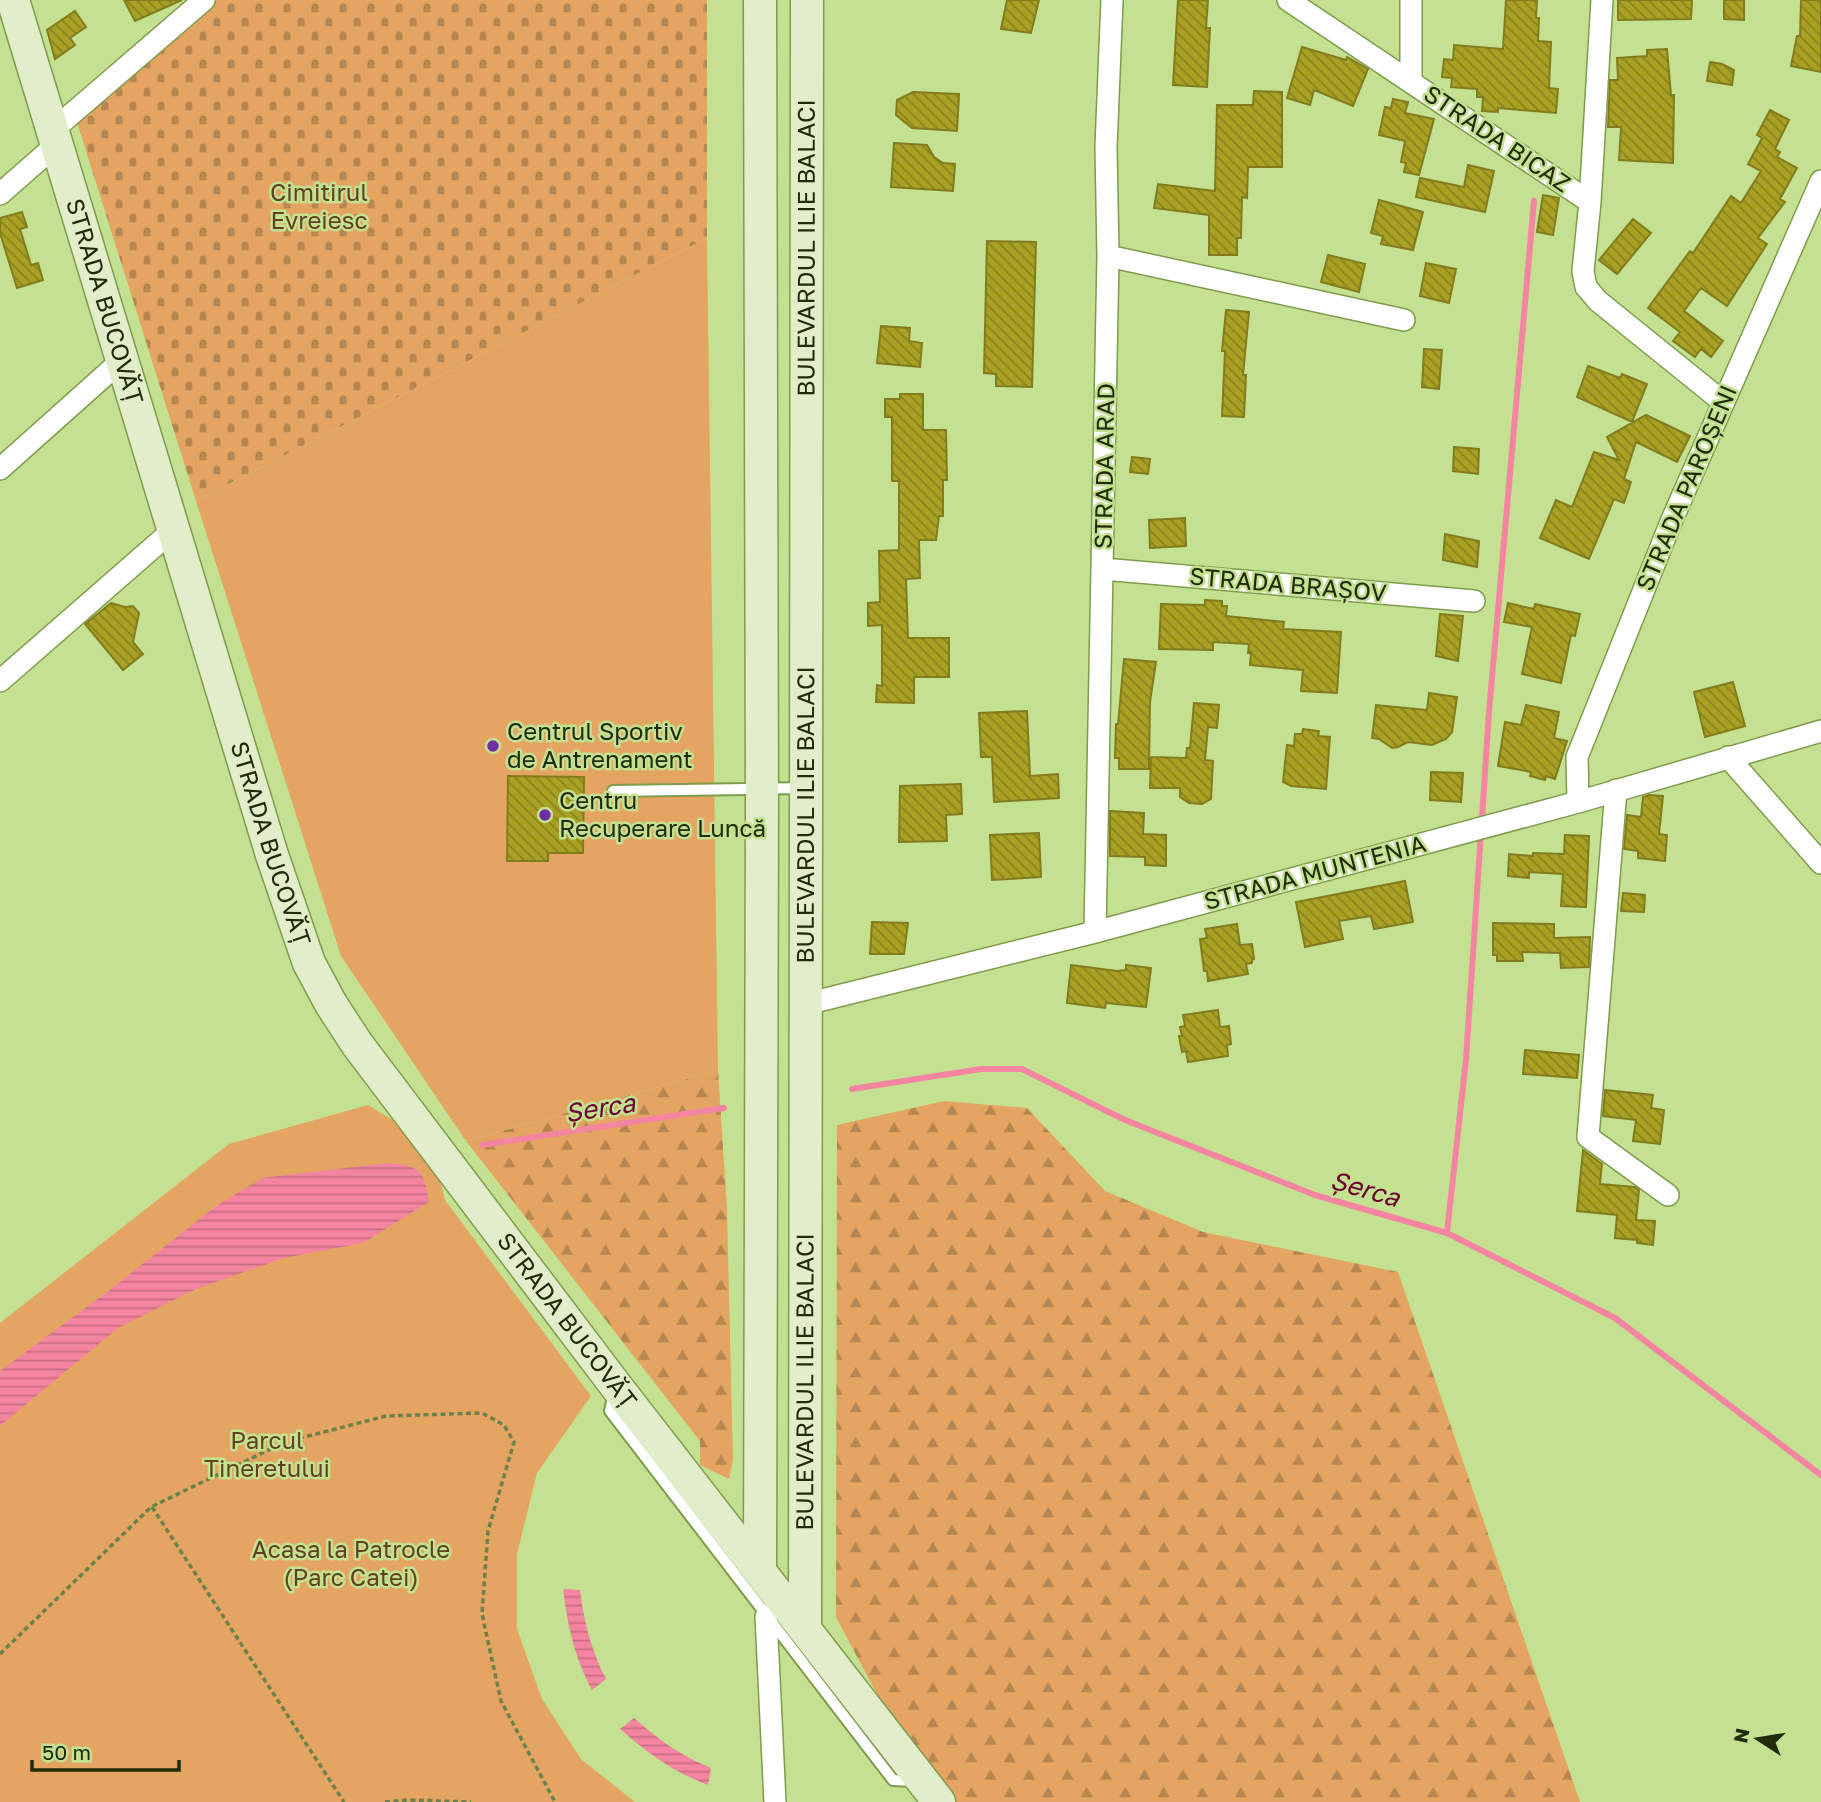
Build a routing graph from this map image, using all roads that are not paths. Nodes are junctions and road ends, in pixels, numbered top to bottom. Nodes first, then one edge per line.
1 (13, 0) edge
2 (204, 0) edge
3 (761, 0) edge
4 (807, 0) edge
5 (1112, 0) edge
6 (1288, 0) edge
7 (1411, 0) edge
8 (1602, 0) edge
9 (1411, 81) junction
10 (55, 137) junction
11 (1821, 181) edge
12 (0, 194) edge
13 (1590, 202) junction
14 (1108, 256) junction
15 (1405, 320) dead end
16 (122, 360) junction
17 (1723, 402) junction
18 (0, 469) edge
19 (173, 530) junction
20 (1103, 569) junction
21 (1474, 601) dead end
22 (0, 681) edge
23 (1821, 731) edge
24 (1728, 757) junction
25 (762, 788) junction
26 (807, 788) junction
27 (1616, 790) junction
28 (613, 791) dead end
29 (1578, 802) junction
30 (1821, 863) edge
31 (1095, 932) junction
32 (806, 1004) junction
33 (1668, 1195) dead end
34 (616, 1386) junction
35 (760, 1569) junction
36 (766, 1616) junction
37 (805, 1629) junction
38 (931, 1791) edge
39 (775, 1802) edge

1 - 10 main road, STRADA BUCOVĂȚ
2 - 10 street
3 - 25 main road, BULEVARDUL ILIE BALACI
4 - 26 main road, BULEVARDUL ILIE BALACI
5 - 14 street, STRADA ARAD
6 - 9 street, STRADA BICAZ
7 - 9 street
8 - 13 street
9 - 13 street, STRADA BICAZ
10 - 12 street
10 - 16 main road, STRADA BUCOVĂȚ
11 - 17 street, STRADA PAROȘENI
13 - 17 street, STRADA BICAZ
14 - 15 street
14 - 20 street, STRADA ARAD
16 - 18 street
16 - 19 main road, STRADA BUCOVĂȚ
17 - 29 street, STRADA PAROȘENI
19 - 22 street
19 - 34 main road, STRADA BUCOVĂȚ
20 - 21 street, STRADA BRAȘOV
20 - 31 street, STRADA ARAD
23 - 24 street, STRADA MUNTENIA
24 - 27 street, STRADA MUNTENIA
24 - 30 street
25 - 26 lane
25 - 28 lane
25 - 35 main road, BULEVARDUL ILIE BALACI
26 - 32 main road, BULEVARDUL ILIE BALACI
27 - 29 street, STRADA MUNTENIA
27 - 33 street
29 - 31 street, STRADA MUNTENIA
31 - 32 street, STRADA MUNTENIA
32 - 37 main road, BULEVARDUL ILIE BALACI
34 - 35 main road, STRADA BUCOVĂȚ
34 - 36 lane
35 - 36 lane
35 - 37 main road, STRADA BUCOVĂȚ
36 - 38 lane
36 - 39 street
37 - 38 main road, STRADA BUCOVĂȚ

